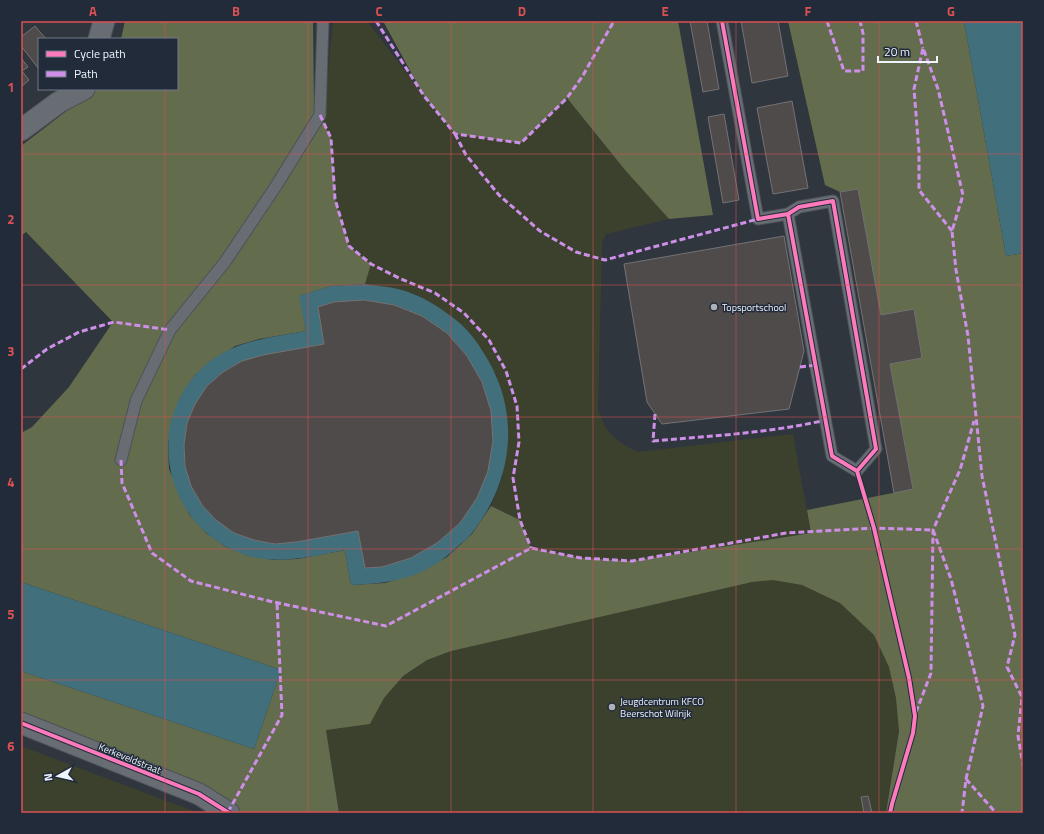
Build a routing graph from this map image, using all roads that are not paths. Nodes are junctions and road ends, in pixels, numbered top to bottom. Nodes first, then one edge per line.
1 (104, 21) edge
2 (118, 21) edge
3 (323, 21) edge
4 (722, 21) edge
5 (100, 38) edge
6 (115, 38) edge
7 (81, 90) edge
8 (64, 96) edge
9 (21, 130) edge
10 (788, 214) junction
11 (121, 460) dead end
12 (21, 723) edge
13 (229, 813) edge

1 - 5 street
2 - 6 street
3 - 11 lane
4 - 10 lane
7 - 8 street
8 - 9 street
10 - 10 lane
12 - 13 street, Kerkeveldstraat

